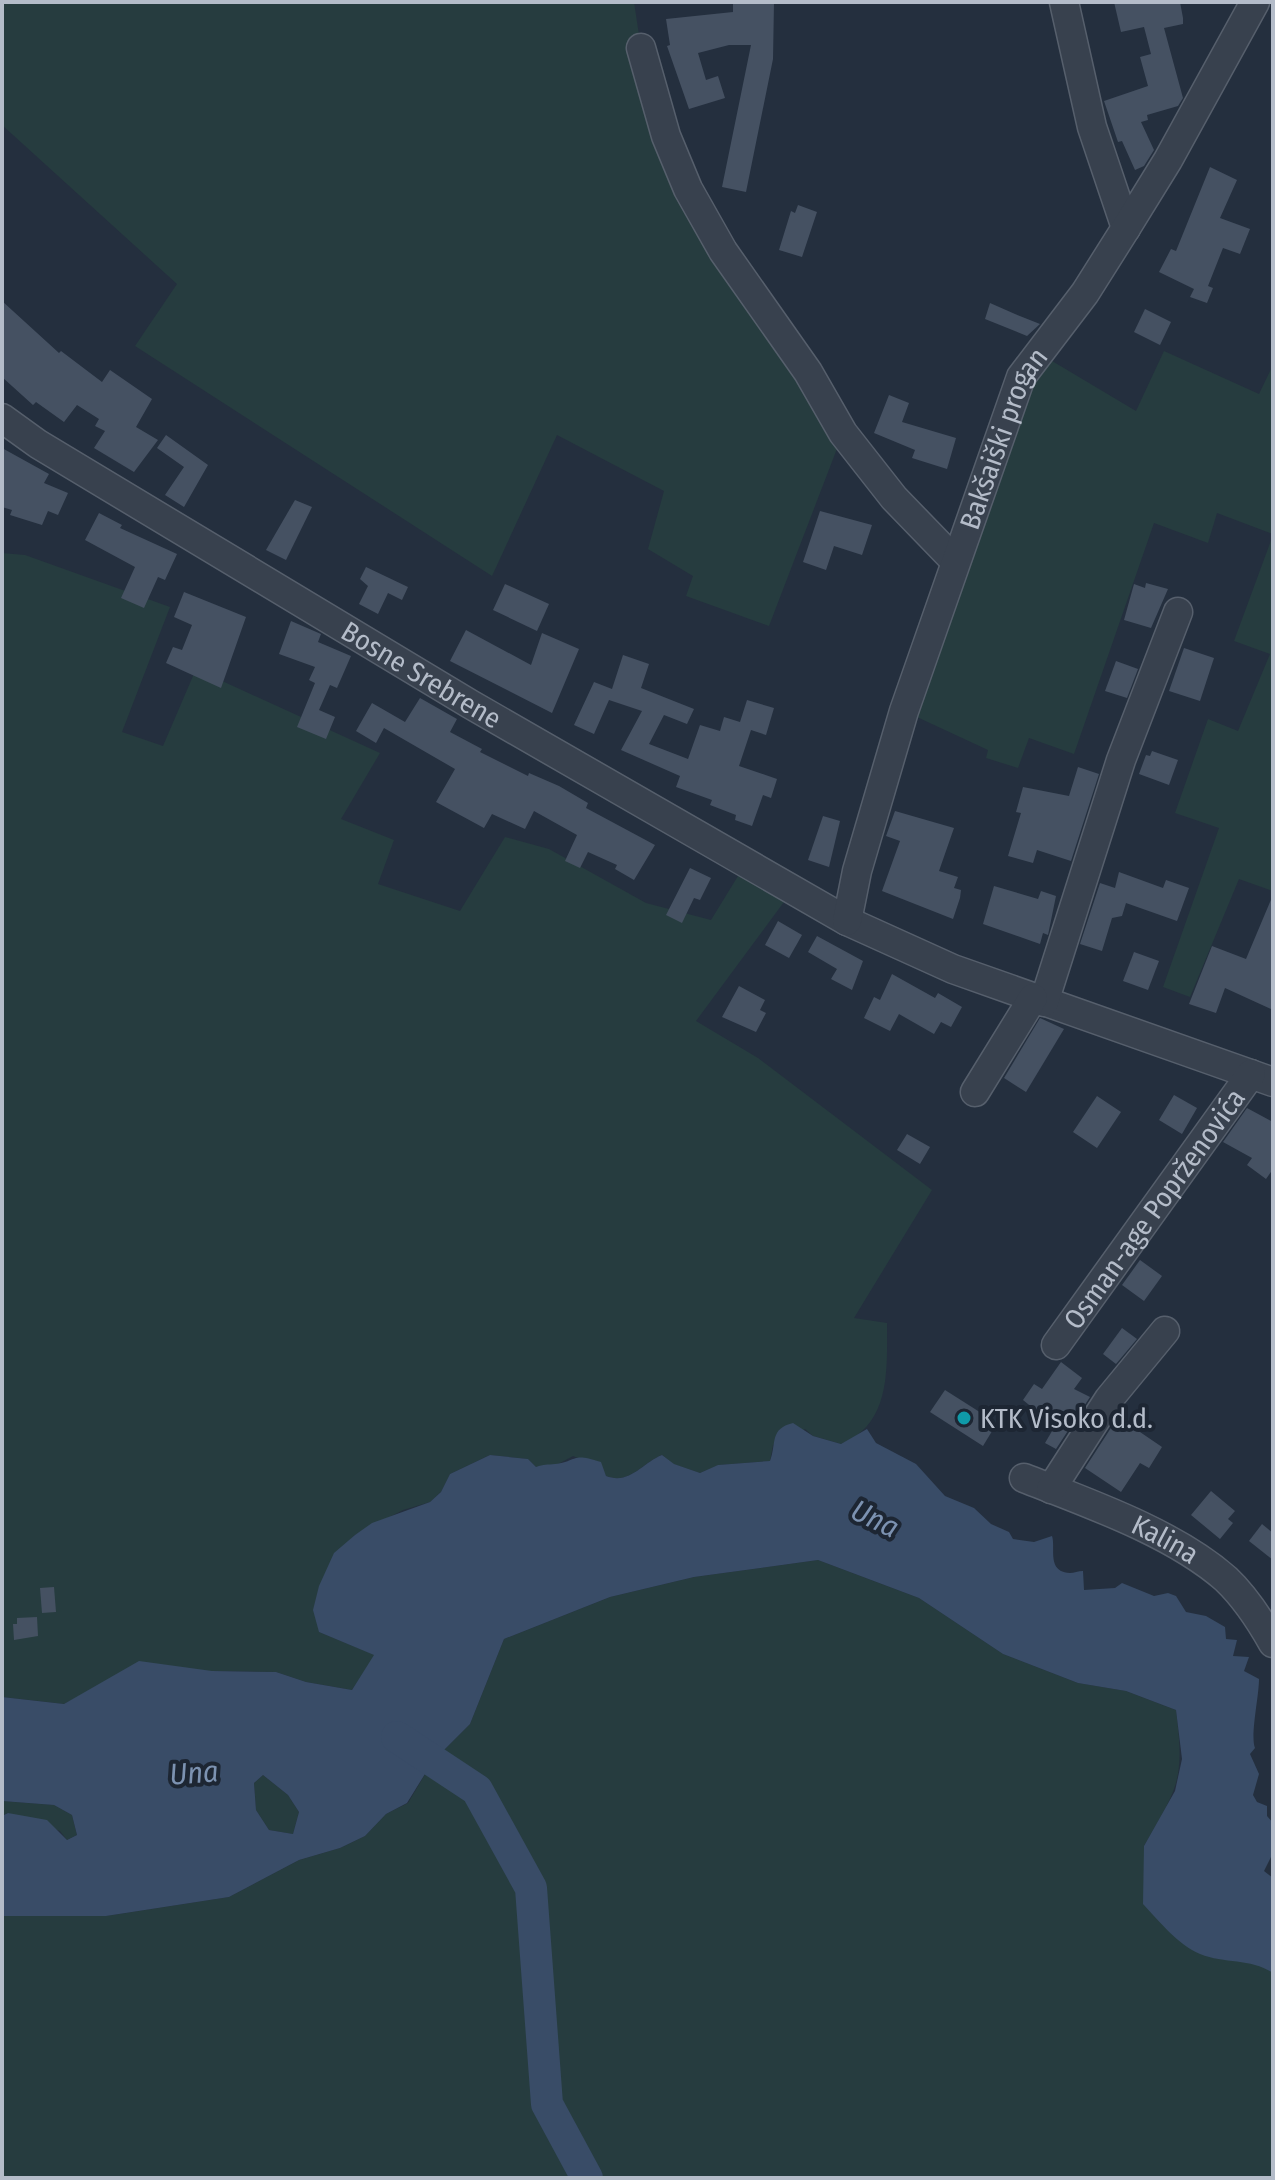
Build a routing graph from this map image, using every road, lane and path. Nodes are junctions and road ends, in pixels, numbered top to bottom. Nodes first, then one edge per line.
1 (1064, 2) edge
2 (1255, 2) edge
3 (641, 48) dead end
4 (1126, 228) junction
5 (2, 418) edge
6 (955, 561) junction
7 (1178, 612) dead end
8 (847, 921) junction
9 (1038, 1000) junction
10 (1262, 1078) edge
11 (975, 1092) dead end
12 (1165, 1331) dead end
13 (1056, 1345) dead end
14 (1024, 1478) dead end
15 (1051, 1489) junction
16 (1273, 1643) edge

1 - 4 street
2 - 4 street, Bakšaiški progan
3 - 6 street
4 - 6 street, Bakšaiški progan
5 - 8 street, Bosne Srebrene
6 - 8 street, Bakšaiški progan
7 - 9 street
8 - 9 street, Bosne Srebrene
9 - 10 street, Bosne Srebrene
9 - 11 street
10 - 13 street, Osman-age Poprženovića
12 - 15 street
14 - 15 street, Kalina
15 - 16 street, Kalina

